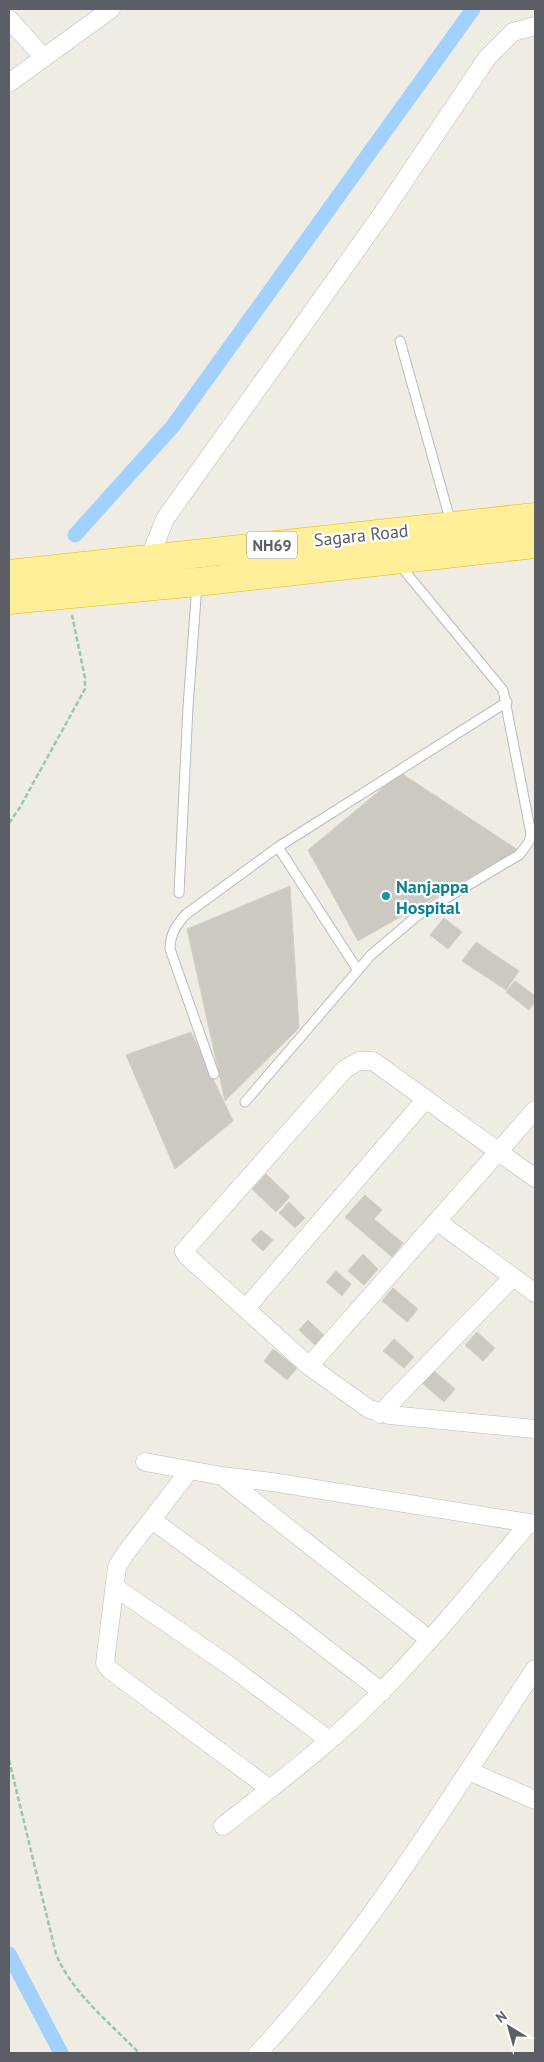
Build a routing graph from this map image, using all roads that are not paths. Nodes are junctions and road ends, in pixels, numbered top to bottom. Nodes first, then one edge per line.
1 (111, 9) edge
2 (9, 19) edge
3 (535, 26) edge
4 (44, 58) junction
5 (9, 83) edge
6 (400, 340) dead end
7 (535, 517) edge
8 (451, 525) junction
9 (535, 544) edge
10 (149, 558) junction
11 (395, 560) junction
12 (197, 582) junction
13 (10, 584) edge
14 (507, 702) junction
15 (278, 847) junction
16 (179, 893) dead end
17 (357, 969) junction
18 (214, 1074) dead end
19 (425, 1100) junction
20 (244, 1102) dead end
21 (535, 1110) edge
22 (498, 1152) junction
23 (535, 1178) edge
24 (438, 1222) junction
25 (513, 1277) junction
26 (535, 1293) edge
27 (246, 1308) junction
28 (309, 1366) junction
29 (380, 1414) junction
30 (535, 1429) edge
31 (145, 1462) dead end
32 (189, 1471) junction
33 (222, 1476) junction
34 (152, 1520) junction
35 (532, 1523) edge
36 (116, 1588) junction
37 (430, 1640) junction
38 (535, 1668) edge
39 (382, 1692) junction
40 (329, 1740) junction
41 (469, 1771) junction
42 (270, 1789) junction
43 (535, 1800) edge
44 (223, 1826) dead end
45 (258, 2053) edge

1 - 4 street
2 - 4 street
3 - 10 street
4 - 5 street
6 - 8 lane
7 - 8 highway, Sagara Road / NH69
8 - 10 highway, Sagara Road / NH69
9 - 11 highway, Sagara Road / NH69
10 - 13 highway, Sagara Road / NH69
11 - 12 highway, Sagara Road / NH69
11 - 14 lane
12 - 13 highway, Sagara Road / NH69
12 - 16 lane
14 - 15 lane
14 - 17 lane
15 - 17 lane
15 - 18 lane
17 - 20 lane
19 - 22 street
19 - 27 street
19 - 27 street
21 - 22 street
22 - 23 street
22 - 24 street
24 - 25 street
24 - 28 street
25 - 26 street
25 - 29 street
27 - 28 street
28 - 29 street
29 - 30 street
31 - 32 street
32 - 33 street
32 - 34 street
33 - 35 street
33 - 37 street
34 - 36 street
34 - 39 street
35 - 37 street
36 - 40 street
36 - 42 street
37 - 39 street
38 - 41 street
39 - 40 street
40 - 42 street
41 - 43 street
41 - 45 street
42 - 44 street

